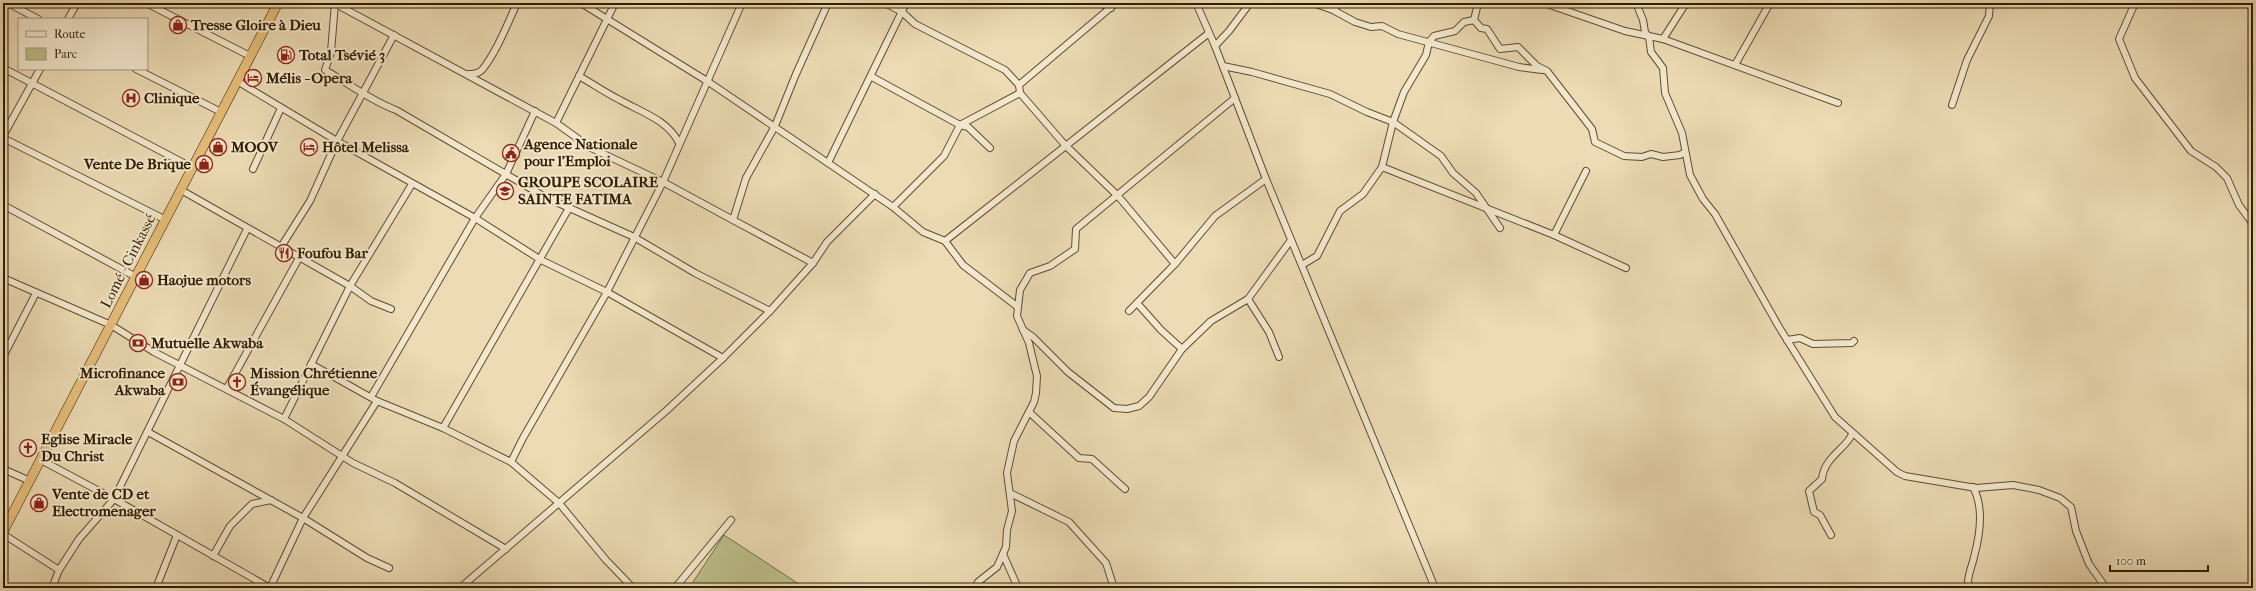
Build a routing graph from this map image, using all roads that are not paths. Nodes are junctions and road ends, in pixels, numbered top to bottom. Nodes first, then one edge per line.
1 (8, 3) edge
2 (77, 3) edge
3 (146, 3) edge
4 (278, 3) edge
5 (334, 3) edge
6 (517, 3) edge
7 (581, 3) edge
8 (615, 3) edge
9 (828, 3) edge
10 (885, 3) edge
11 (906, 3) edge
12 (1100, 3) edge
13 (1116, 3) edge
14 (1196, 3) edge
15 (1250, 3) edge
16 (1313, 3) edge
17 (1340, 3) edge
18 (1478, 3) edge
19 (1544, 3) edge
20 (1636, 3) edge
21 (1686, 3) edge
22 (1770, 3) edge
23 (1990, 3) edge
24 (2135, 3) edge
25 (740, 4) edge
26 (1111, 8) junction
27 (1333, 10) junction
28 (902, 12) junction
29 (36, 18) edge
30 (69, 18) edge
31 (608, 20) junction
32 (1474, 20) junction
33 (1209, 33) junction
34 (394, 35) junction
35 (1649, 37) junction
36 (1663, 39) junction
37 (1429, 42) junction
38 (1215, 46) junction
39 (250, 56) junction
40 (1735, 65) junction
41 (1223, 66) junction
42 (3, 68) edge
43 (39, 70) edge
44 (138, 70) edge
45 (1547, 71) junction
46 (466, 74) junction
47 (579, 76) junction
48 (872, 77) junction
49 (237, 81) junction
50 (707, 81) junction
51 (33, 82) junction
52 (1019, 85) junction
53 (363, 92) junction
54 (1020, 93) junction
55 (1235, 98) junction
56 (1838, 103) dead end
57 (1952, 105) dead end
58 (281, 108) junction
59 (535, 111) junction
60 (221, 112) junction
61 (1393, 122) junction
62 (556, 123) junction
63 (775, 126) junction
64 (960, 126) junction
65 (3, 137) edge
66 (337, 141) junction
67 (679, 143) junction
68 (1065, 146) junction
69 (990, 148) dead end
70 (1685, 152) junction
71 (828, 163) junction
72 (1382, 167) junction
73 (192, 168) junction
74 (253, 169) dead end
75 (1586, 171) dead end
76 (506, 174) junction
77 (1266, 179) junction
78 (663, 182) junction
79 (412, 184) junction
80 (181, 190) junction
81 (875, 194) junction
82 (1118, 196) junction
83 (3, 205) edge
84 (893, 206) junction
85 (569, 208) junction
86 (1491, 212) junction
87 (475, 218) junction
88 (166, 220) junction
89 (733, 220) junction
90 (2253, 224) edge
91 (1500, 228) dead end
92 (247, 229) junction
93 (1554, 235) junction
94 (634, 237) junction
95 (1291, 240) junction
96 (945, 241) junction
97 (281, 248) junction
98 (299, 258) junction
99 (541, 260) junction
100 (813, 263) junction
101 (1175, 264) junction
102 (1302, 265) junction
103 (1626, 268) dead end
104 (136, 277) junction
105 (3, 278) edge
106 (350, 286) junction
107 (607, 292) junction
108 (36, 293) junction
109 (1248, 299) junction
110 (1137, 303) junction
111 (1018, 307) junction
112 (391, 309) dead end
113 (770, 311) junction
114 (1129, 311) dead end
115 (111, 326) junction
116 (1023, 330) junction
117 (1787, 340) junction
118 (1854, 341) dead end
119 (1182, 349) junction
120 (1279, 356) dead end
121 (3, 357) edge
122 (723, 358) junction
123 (180, 364) junction
124 (311, 364) junction
125 (227, 388) junction
126 (371, 397) junction
127 (377, 401) junction
128 (1029, 412) junction
129 (284, 419) junction
130 (444, 428) junction
131 (148, 432) junction
132 (1852, 434) junction
133 (342, 455) junction
134 (41, 460) junction
135 (511, 462) junction
136 (3, 469) edge
137 (30, 481) junction
138 (1973, 487) junction
139 (1125, 489) dead end
140 (1010, 493) junction
141 (114, 499) junction
142 (271, 500) junction
143 (558, 503) junction
144 (303, 518) junction
145 (731, 520) dead end
146 (3, 533) edge
147 (177, 535) junction
148 (1832, 535) dead end
149 (506, 549) junction
150 (1003, 554) junction
151 (214, 556) junction
152 (389, 568) dead end
153 (59, 570) junction
154 (1112, 587) edge
155 (52, 588) edge
156 (156, 588) edge
157 (270, 588) edge
158 (460, 588) edge
159 (633, 588) edge
160 (675, 588) edge
161 (975, 588) edge
162 (1018, 588) edge
163 (1435, 588) edge
164 (1972, 588) edge
165 (2106, 588) edge

1 - 29 street
2 - 30 street
3 - 39 street
4 - 39 highway, Lomé - Cinkassé
5 - 34 street
5 - 53 street
6 - 46 street
7 - 31 street
8 - 31 street
9 - 63 street
10 - 28 street
11 - 28 street
12 - 26 street
13 - 26 street
14 - 33 street
15 - 38 street
16 - 27 street
17 - 27 street
18 - 32 street
19 - 35 street
20 - 35 street
21 - 36 street
22 - 40 street
23 - 57 street
24 - 90 street
25 - 50 street
26 - 52 street
27 - 37 street
28 - 48 street
28 - 52 street
31 - 47 street
31 - 50 street
32 - 37 street
32 - 45 street
33 - 38 street
33 - 68 street
34 - 46 street
34 - 53 street
35 - 36 street
35 - 70 street
36 - 40 street
37 - 45 street
37 - 61 street
38 - 41 street
39 - 49 highway, Lomé - Cinkassé
40 - 56 street
41 - 55 street
41 - 61 street
42 - 51 street
43 - 51 street
44 - 60 street
45 - 70 street
46 - 59 street
47 - 62 street
47 - 67 street
48 - 64 street
48 - 71 street
49 - 58 street
49 - 60 highway, Lomé - Cinkassé
50 - 63 street
50 - 67 street
51 - 65 street
51 - 73 street
52 - 54 street
53 - 66 street
53 - 76 street
54 - 64 street
54 - 68 street
55 - 77 street
55 - 82 street
58 - 66 street
58 - 74 street
59 - 62 street
59 - 76 street
60 - 73 highway, Lomé - Cinkassé
61 - 72 street
61 - 86 street
62 - 78 street
63 - 71 street
63 - 89 street
64 - 69 street
64 - 84 street
65 - 88 street
66 - 79 street
66 - 97 street
67 - 78 street
68 - 82 street
68 - 96 street
70 - 117 street
71 - 81 street
72 - 86 street
72 - 102 street
73 - 80 highway, Lomé - Cinkassé
75 - 93 street
76 - 85 street
76 - 87 street
77 - 95 street
77 - 101 street
78 - 89 street
78 - 94 street
79 - 87 street
79 - 106 street
80 - 88 highway, Lomé - Cinkassé
80 - 92 street
81 - 84 street
81 - 100 street
82 - 101 street
82 - 111 street
83 - 104 street
84 - 96 street
85 - 94 street
85 - 99 street
86 - 91 street
86 - 93 street
87 - 99 street
87 - 126 street
88 - 104 highway, Lomé - Cinkassé
89 - 100 street
92 - 97 street
92 - 123 street
93 - 103 street
94 - 107 street
94 - 113 street
95 - 102 street
95 - 109 street
96 - 111 street
97 - 98 street
98 - 106 street
98 - 125 street
99 - 107 street
99 - 130 street
100 - 113 street
101 - 110 street
102 - 163 street
104 - 115 highway, Lomé - Cinkassé
105 - 108 street
106 - 112 street
106 - 124 street
107 - 122 street
107 - 135 street
108 - 115 street
108 - 121 street
109 - 119 street
109 - 120 street
110 - 114 street
110 - 119 street
111 - 116 street
113 - 122 street
115 - 123 street
115 - 134 highway, Lomé - Cinkassé
116 - 119 street
116 - 128 street
117 - 118 street
117 - 132 street
122 - 143 street
123 - 125 street
123 - 131 street
124 - 126 street
124 - 129 street
125 - 129 street
126 - 127 street
127 - 130 street
127 - 133 street
128 - 139 street
128 - 140 street
129 - 133 street
130 - 135 street
131 - 141 street
131 - 142 street
132 - 138 street
132 - 148 street
133 - 144 street
133 - 149 street
134 - 137 highway, Lomé - Cinkassé
134 - 141 street
135 - 143 street
136 - 137 street
137 - 146 highway, Lomé - Cinkassé
138 - 164 street
138 - 165 street
140 - 150 street
140 - 154 street
141 - 147 street
141 - 153 street
142 - 144 street
142 - 151 street
143 - 149 street
143 - 159 street
144 - 152 street
144 - 157 street
145 - 160 street
146 - 153 street
147 - 151 street
147 - 156 street
149 - 158 street
150 - 161 street
150 - 162 street
151 - 157 street
153 - 155 street

